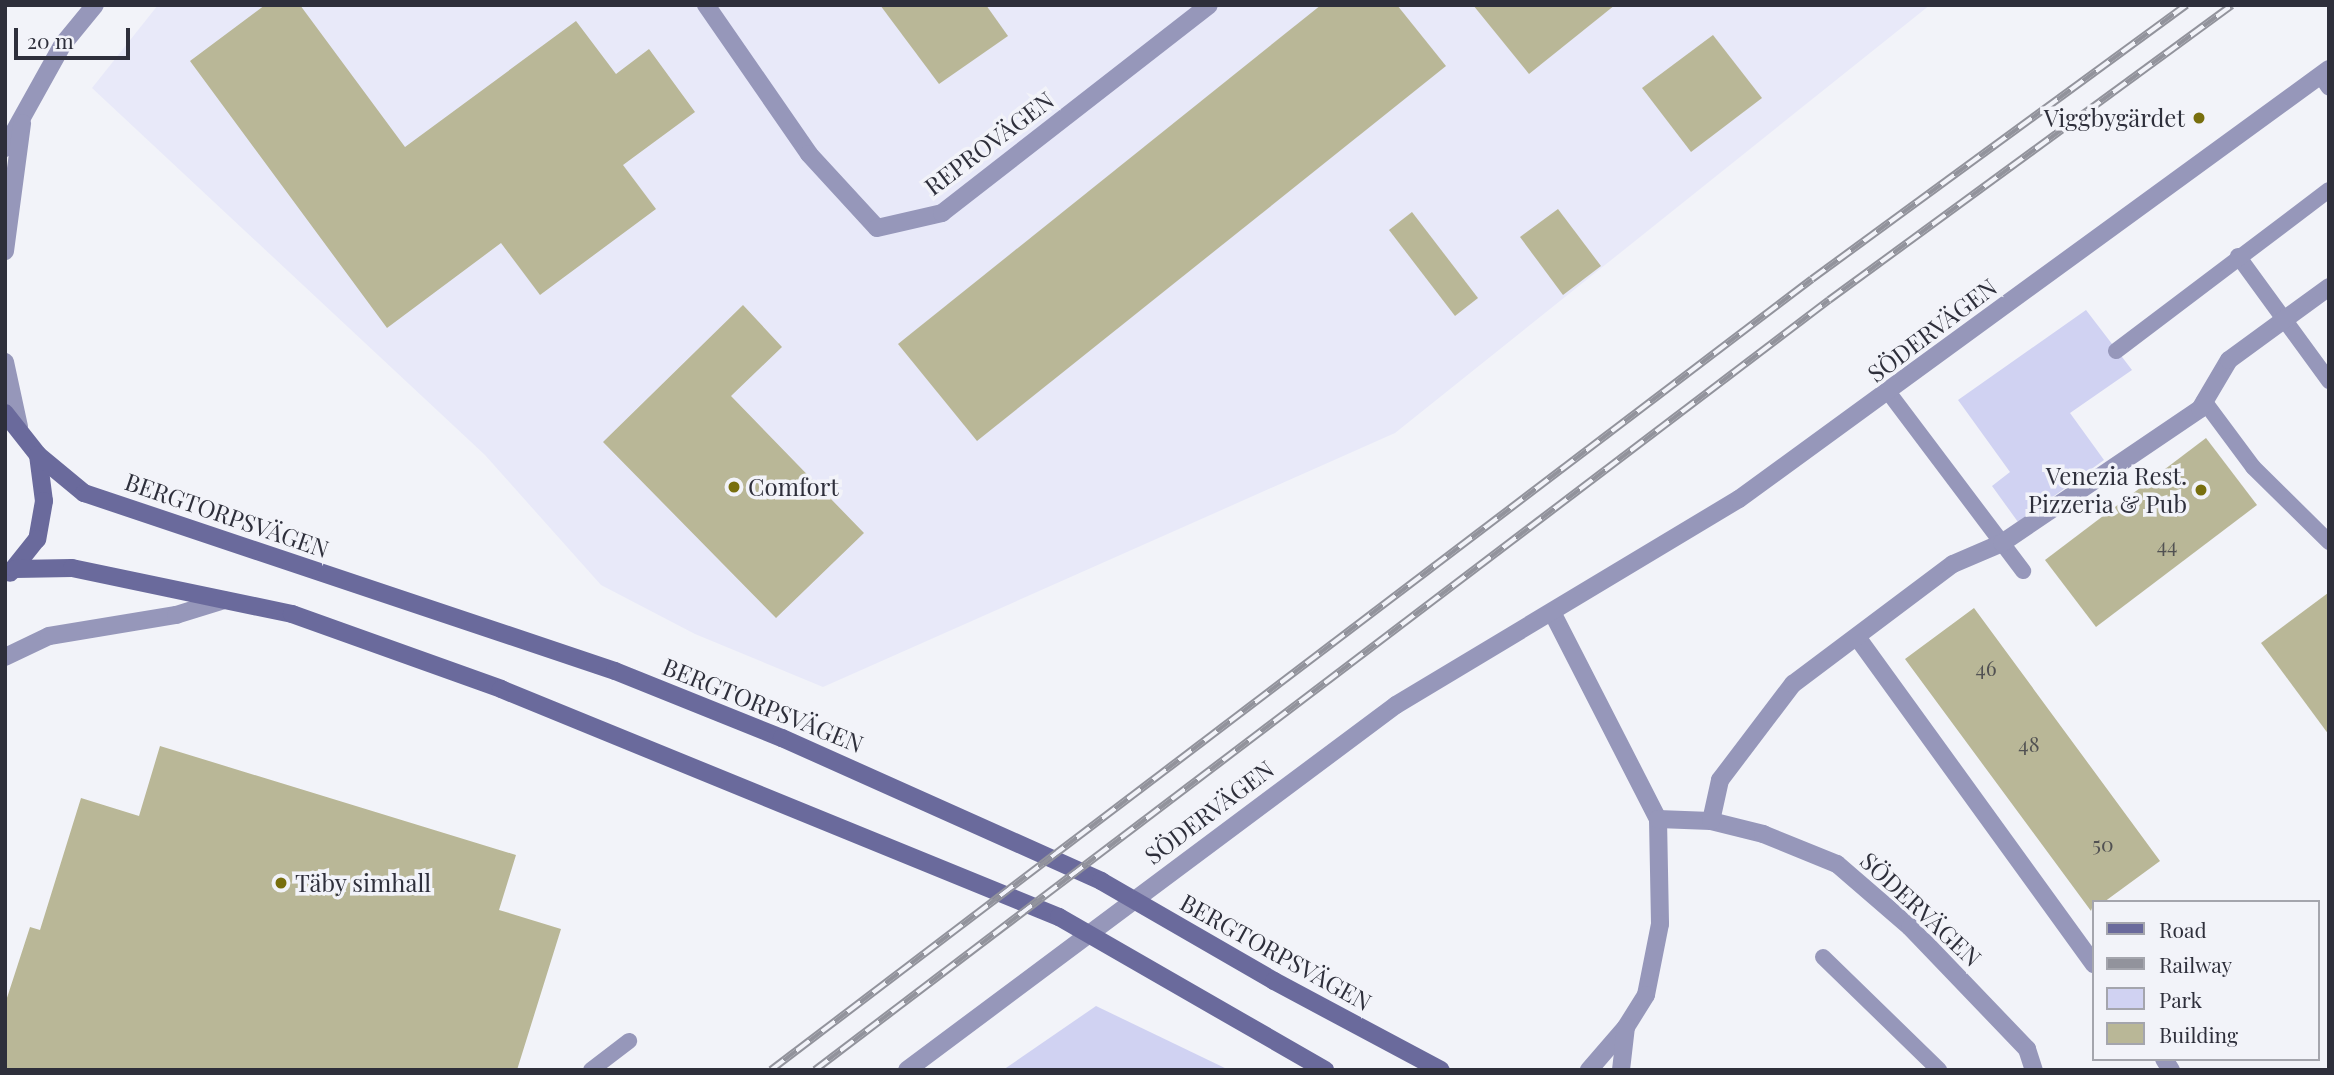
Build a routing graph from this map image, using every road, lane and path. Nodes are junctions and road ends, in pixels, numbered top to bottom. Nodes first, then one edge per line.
1 (95, 5) edge
2 (706, 5) edge
3 (1209, 5) edge
4 (2326, 78) edge
5 (23, 113) junction
6 (5, 148) edge
7 (2329, 190) edge
8 (5, 251) edge
9 (2238, 256) junction
10 (2329, 287) edge
11 (2284, 320) junction
12 (2116, 351) dead end
13 (5, 362) edge
14 (2329, 381) edge
15 (1889, 393) junction
16 (2204, 401) junction
17 (5, 413) edge
18 (19, 427) junction
19 (38, 455) junction
20 (2329, 542) edge
21 (2002, 543) junction
22 (2023, 571) dead end
23 (10, 573) edge
24 (224, 600) junction
25 (1553, 614) junction
26 (1857, 637) junction
27 (5, 657) edge
28 (1658, 820) junction
29 (1711, 821) junction
30 (1823, 957) dead end
31 (2092, 961) edge
32 (1626, 1027) junction
33 (629, 1041) dead end
34 (590, 1070) edge
35 (907, 1070) edge
36 (1325, 1070) edge
37 (1441, 1070) edge
38 (1589, 1070) edge
39 (1621, 1070) edge
40 (1939, 1070) edge
41 (2034, 1070) edge

1 - 5 street
2 - 3 street, REPROVÄGEN
4 - 15 street, SÖDERVÄGEN
5 - 6 street
5 - 8 street
7 - 9 lane
9 - 11 lane
9 - 12 lane
10 - 11 street
11 - 14 lane
11 - 16 street
13 - 18 street
15 - 21 lane
15 - 25 street, SÖDERVÄGEN
16 - 20 lane
16 - 21 street
17 - 18 main road
18 - 19 main road
19 - 23 main road
19 - 37 main road, BERGTORPSVÄGEN
21 - 22 lane
21 - 26 street
23 - 24 main road
24 - 27 street
24 - 36 main road
25 - 28 street
25 - 35 street, SÖDERVÄGEN
26 - 29 street
26 - 31 street
28 - 29 street, SÖDERVÄGEN
28 - 32 street
29 - 41 street, SÖDERVÄGEN
30 - 40 lane
32 - 38 street
32 - 39 street
33 - 34 lane

